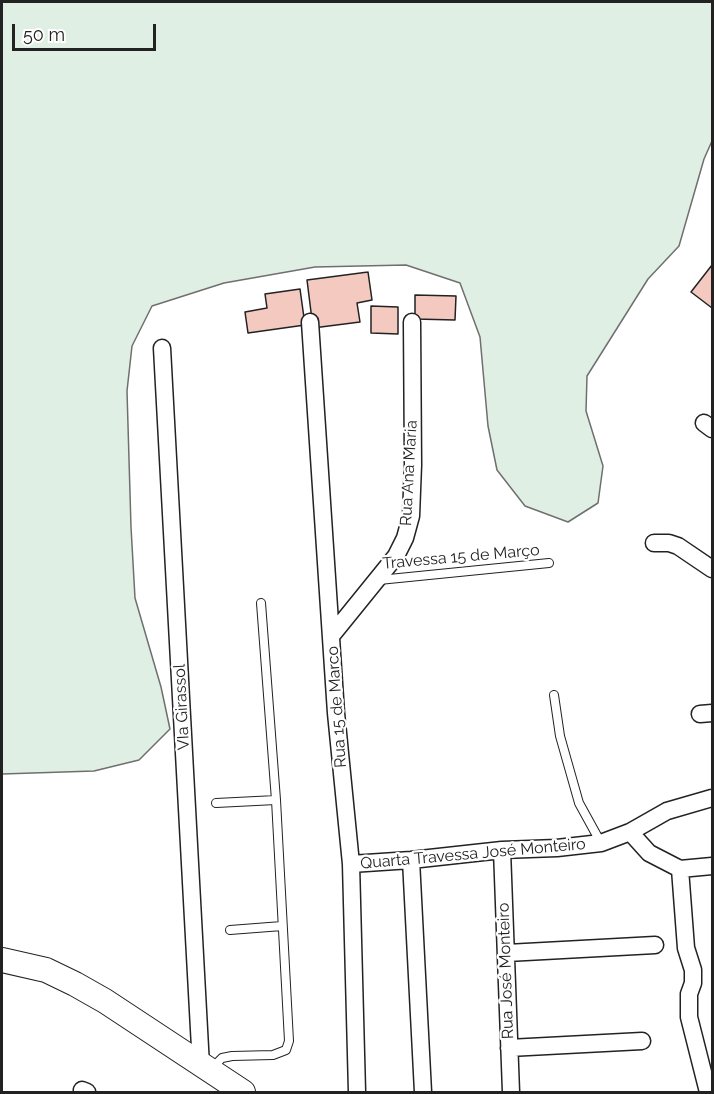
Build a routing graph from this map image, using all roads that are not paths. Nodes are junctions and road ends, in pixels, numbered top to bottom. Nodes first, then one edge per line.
1 (310, 322) dead end
2 (411, 322) dead end
3 (162, 348) dead end
4 (654, 543) dead end
5 (549, 563) dead end
6 (712, 569) edge
7 (376, 580) junction
8 (261, 603) dead end
9 (332, 635) junction
10 (554, 695) dead end
11 (712, 798) edge
12 (276, 800) junction
13 (216, 802) dead end
14 (630, 832) junction
15 (601, 843) junction
16 (502, 850) junction
17 (411, 860) junction
18 (351, 864) junction
19 (712, 866) edge
20 (680, 869) junction
21 (282, 926) junction
22 (230, 930) dead end
23 (655, 945) dead end
24 (507, 953) junction
25 (2, 960) edge
26 (642, 1041) dead end
27 (509, 1048) junction
28 (208, 1070) junction
29 (243, 1092) edge
30 (357, 1092) edge
31 (423, 1092) edge
32 (511, 1092) edge
33 (708, 1092) edge

1 - 9 street, Rua 15 de Marco
2 - 7 street, Rua Ana Maria
3 - 28 street, VIa Girassol
4 - 6 street
5 - 7 lane, Travessa 15 de Março
7 - 9 street, Rua Ana Maria
8 - 12 lane
9 - 18 street, Rua 15 de Marco
10 - 15 lane
11 - 14 street, Quarta Travessa José Monteiro
12 - 13 lane
12 - 21 lane
14 - 15 street, Quarta Travessa José Monteiro
14 - 20 street
15 - 16 street, Quarta Travessa José Monteiro
16 - 17 street, Quarta Travessa José Monteiro
16 - 24 street, Rua José Monteiro
17 - 18 street, Quarta Travessa José Monteiro
17 - 31 street
18 - 30 street, Rua 15 de Marco
19 - 20 street
20 - 33 street
21 - 22 lane
21 - 28 lane
23 - 24 street
24 - 27 street, Rua José Monteiro
25 - 28 main road
26 - 27 street
27 - 32 street, Rua José Monteiro
28 - 29 main road

